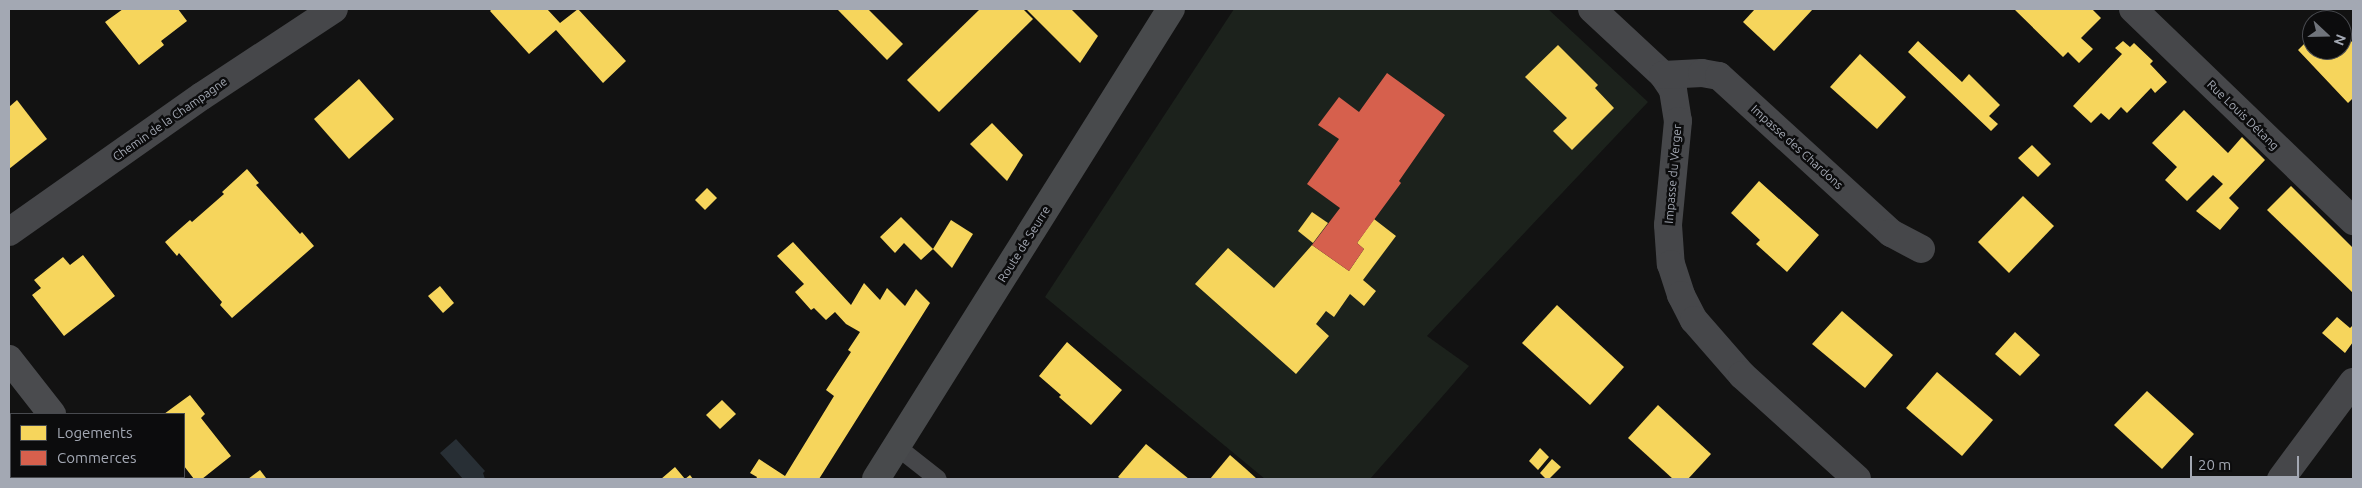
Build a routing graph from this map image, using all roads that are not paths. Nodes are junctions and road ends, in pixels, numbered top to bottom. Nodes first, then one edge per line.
1 (334, 9) edge
2 (1171, 9) edge
3 (1592, 9) edge
4 (2133, 9) edge
5 (1663, 75) junction
6 (2353, 221) edge
7 (9, 232) edge
8 (1921, 249) dead end
9 (9, 359) edge
10 (2353, 382) edge
11 (51, 413) edge
12 (896, 446) junction
13 (876, 479) edge
14 (938, 479) edge
15 (1858, 479) edge
16 (2282, 479) edge

1 - 7 street, Chemin de la Champagne
2 - 12 main road, Route de Seurre
3 - 5 street, Impasse du Verger
4 - 6 street, Rue Louis Détang
5 - 8 street, Impasse des Chardons
5 - 15 street, Impasse du Verger
9 - 11 main road
10 - 16 street
12 - 13 main road, Route de Seurre
12 - 14 lane

